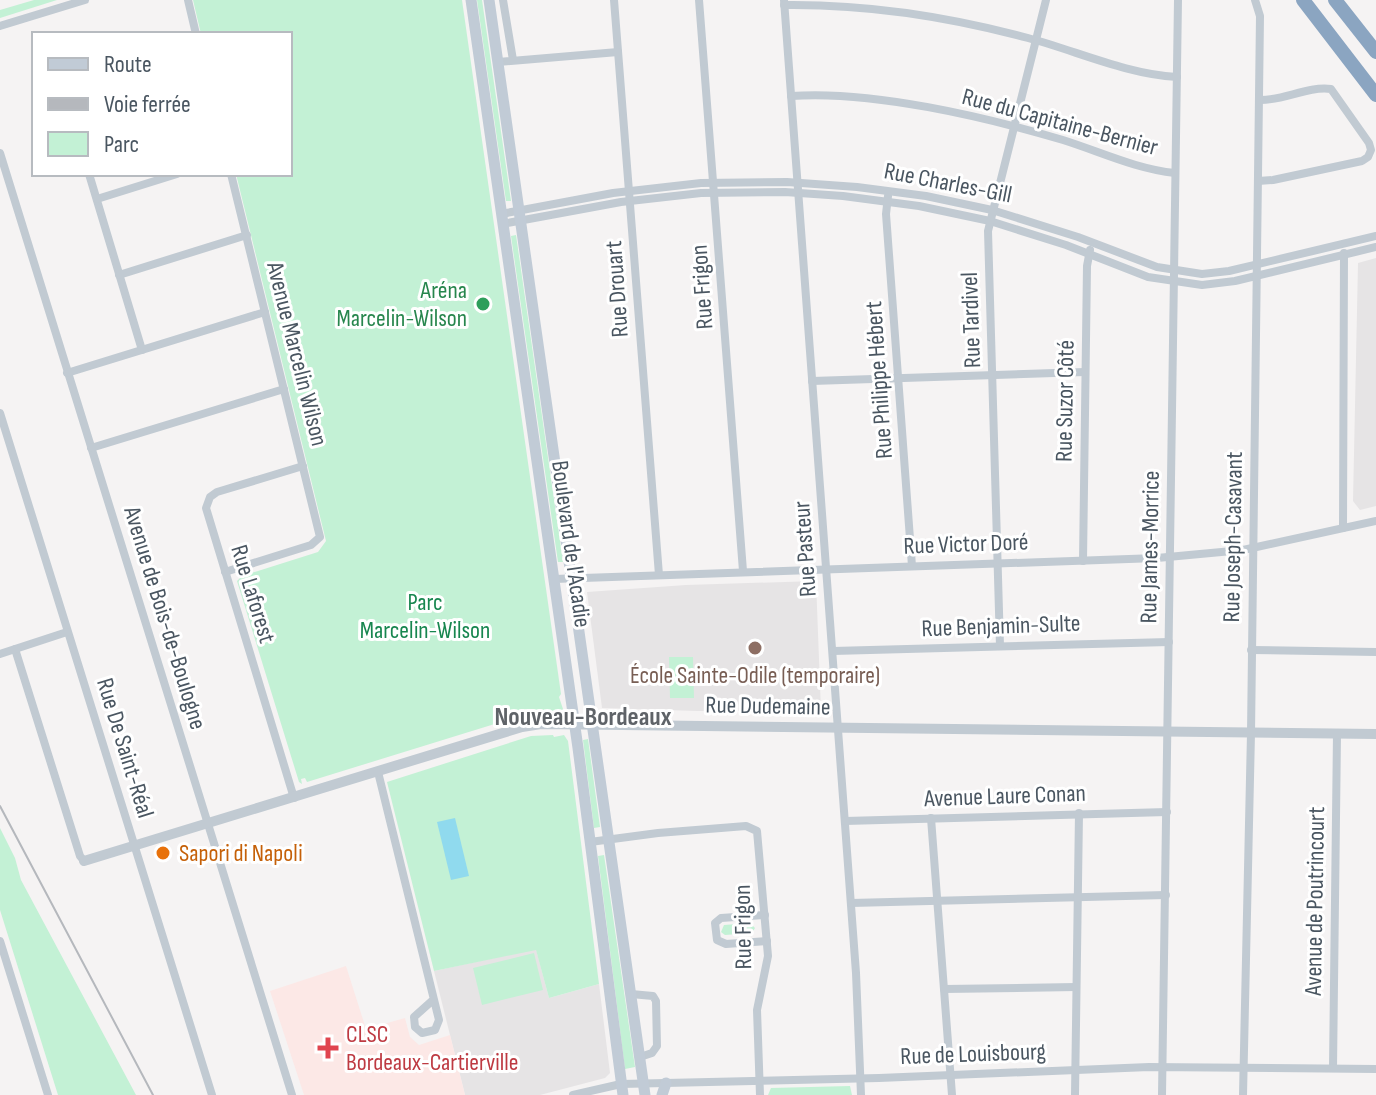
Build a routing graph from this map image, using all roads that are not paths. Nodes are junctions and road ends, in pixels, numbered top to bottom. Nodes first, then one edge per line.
1 (85, 0) edge
2 (188, 0) edge
3 (471, 0) edge
4 (489, 0) edge
5 (503, 0) edge
6 (614, 0) edge
7 (699, 0) edge
8 (1046, 0) edge
9 (1178, 0) edge
10 (1303, 0) edge
11 (1335, 0) edge
12 (784, 3) edge
13 (1257, 3) edge
14 (0, 26) edge
15 (196, 32) edge
16 (1036, 40) junction
17 (618, 52) junction
18 (1376, 52) edge
19 (513, 60) junction
20 (498, 62) junction
21 (1177, 77) junction
22 (1376, 95) edge
23 (791, 96) junction
24 (1259, 100) junction
25 (1014, 126) junction
26 (0, 153) edge
27 (1175, 173) junction
28 (90, 176) edge
29 (171, 176) edge
30 (232, 176) edge
31 (1258, 181) junction
32 (713, 182) junction
33 (798, 188) junction
34 (629, 190) junction
35 (889, 191) junction
36 (714, 193) junction
37 (97, 199) junction
38 (630, 200) junction
39 (888, 201) junction
40 (992, 210) junction
41 (520, 216) junction
42 (502, 219) junction
43 (990, 221) junction
44 (247, 235) junction
45 (1376, 236) edge
46 (1092, 242) junction
47 (1342, 245) junction
48 (1376, 247) edge
49 (1089, 253) junction
50 (1345, 255) junction
51 (1257, 264) junction
52 (1174, 271) junction
53 (119, 275) junction
54 (1257, 276) junction
55 (1174, 282) junction
56 (265, 312) junction
57 (142, 350) junction
58 (1085, 372) junction
59 (67, 373) junction
60 (992, 375) junction
61 (899, 378) junction
62 (812, 381) junction
63 (284, 389) junction
64 (0, 413) edge
65 (91, 448) junction
66 (303, 466) junction
67 (1376, 521) edge
68 (1343, 528) junction
69 (1252, 548) junction
70 (1170, 557) junction
71 (1083, 561) junction
72 (997, 563) junction
73 (912, 566) junction
74 (827, 568) junction
75 (743, 571) junction
76 (225, 572) junction
77 (659, 575) junction
78 (571, 577) junction
79 (554, 579) junction
80 (67, 632) junction
81 (1169, 642) junction
82 (1000, 646) junction
83 (15, 649) junction
84 (1251, 650) junction
85 (833, 651) junction
86 (1376, 652) edge
87 (0, 654) edge
88 (574, 724) junction
89 (593, 724) junction
90 (838, 727) junction
91 (1168, 732) junction
92 (1251, 733) junction
93 (1337, 734) junction
94 (1376, 734) edge
95 (378, 772) junction
96 (294, 798) junction
97 (1167, 812) junction
98 (1079, 813) junction
99 (931, 818) junction
100 (845, 821) junction
101 (208, 824) junction
102 (609, 840) junction
103 (590, 842) junction
104 (134, 847) junction
105 (84, 861) joint
106 (1166, 895) junction
107 (1078, 896) junction
108 (937, 900) junction
109 (851, 903) junction
110 (765, 915) junction
111 (0, 941) edge
112 (767, 941) junction
113 (10, 973) junction
114 (0, 976) edge
115 (1076, 987) junction
116 (944, 989) junction
117 (631, 994) junction
118 (433, 1000) dead end
119 (640, 1057) junction
120 (1163, 1066) junction
121 (1244, 1067) junction
122 (1333, 1068) junction
123 (1376, 1069) edge
124 (1075, 1070) junction
125 (950, 1074) junction
126 (860, 1078) junction
127 (760, 1080) junction
128 (644, 1089) edge
129 (664, 1089) edge
130 (622, 1090) edge
131 (48, 1095) edge
132 (212, 1095) edge
133 (292, 1095) edge
134 (573, 1095) edge
135 (760, 1095) edge
136 (861, 1095) edge
137 (952, 1095) edge
138 (1075, 1095) edge
139 (1162, 1095) edge
140 (1243, 1095) edge

1 - 14 street
2 - 15 street
3 - 42 main road, Boulevard de l'Acadie
4 - 20 main road, Boulevard de l'Acadie
5 - 19 street
6 - 17 street, Rue Drouart
7 - 32 street, Rue Frigon
8 - 16 street, Rue Tardivel
9 - 21 street, Rue James-Morrice
10 - 22 highway
11 - 18 highway
12 - 16 street
12 - 23 street, Rue Pasteur
13 - 24 street, Rue Joseph-Casavant
16 - 21 street
16 - 25 street, Rue Tardivel
17 - 19 street
17 - 34 street, Rue Drouart
19 - 20 street
20 - 41 main road, Boulevard de l'Acadie
21 - 27 street, Rue James-Morrice
23 - 25 street, Rue du Capitaine-Bernier
23 - 33 street, Rue Pasteur
24 - 31 street, Rue Joseph-Casavant
24 - 31 street
25 - 27 street, Rue du Capitaine-Bernier
25 - 40 street, Rue Tardivel
26 - 59 street, Avenue de Bois-de-Boulogne
27 - 52 street, Rue James-Morrice
28 - 37 street
29 - 37 street
30 - 44 street, Avenue Marcelin Wilson
31 - 51 street, Rue Joseph-Casavant
32 - 33 street, Rue Charles-Gill
32 - 34 street, Rue Charles-Gill
32 - 36 street, Rue Frigon
33 - 35 street, Rue Charles-Gill
33 - 36 street, Rue Charles-Gill
33 - 39 street, Rue Charles-Gill
33 - 62 street, Rue Pasteur
34 - 38 street, Rue Drouart
34 - 41 street, Rue Charles-Gill
35 - 39 street, Rue Philippe Hébert
35 - 40 street, Rue Charles-Gill
36 - 38 street, Rue Charles-Gill
36 - 75 street, Rue Frigon
37 - 53 street
38 - 41 street, Rue Charles-Gill
38 - 77 street, Rue Drouart
39 - 43 street, Rue Charles-Gill
39 - 61 street, Rue Philippe Hébert
40 - 43 street, Rue Tardivel
40 - 46 street, Rue Charles-Gill
41 - 42 street, Rue Charles-Gill
41 - 78 main road, Boulevard de l'Acadie
42 - 79 main road, Boulevard de l'Acadie
43 - 49 street, Rue Charles-Gill
43 - 60 street, Rue Tardivel
44 - 53 street
44 - 56 street, Avenue Marcelin Wilson
45 - 47 street, Rue Charles-Gill
46 - 49 street, Rue Suzor Côté
46 - 52 street, Rue Charles-Gill
47 - 50 street
47 - 51 street, Rue Charles-Gill
48 - 50 street, Rue Charles-Gill
49 - 55 street, Rue Charles-Gill
49 - 58 street, Rue Suzor Côté
50 - 54 street, Rue Charles-Gill
50 - 68 street
51 - 52 street, Rue Charles-Gill
51 - 54 street, Rue Joseph-Casavant
52 - 55 street, Rue James-Morrice
53 - 57 street
54 - 55 street, Rue Charles-Gill
54 - 69 street, Rue Joseph-Casavant
55 - 70 street, Rue James-Morrice
56 - 57 street
56 - 63 street, Avenue Marcelin Wilson
57 - 59 street
58 - 60 street
58 - 71 street, Rue Suzor Côté
59 - 65 street, Avenue de Bois-de-Boulogne
60 - 61 street
60 - 72 street, Rue Tardivel
61 - 62 street
61 - 73 street, Rue Philippe Hébert
62 - 74 street, Rue Pasteur
63 - 65 street
63 - 66 street, Avenue Marcelin Wilson
64 - 80 street, Rue De Saint-Réal
65 - 101 street, Avenue de Bois-de-Boulogne
66 - 76 street, Avenue Marcelin Wilson
66 - 76 street, Rue Laforest
67 - 68 street, Rue Victor Doré
68 - 69 street, Rue Victor Doré
69 - 70 street, Rue Victor Doré
69 - 84 street, Rue Joseph-Casavant
70 - 71 street, Rue Victor Doré
70 - 81 street, Rue James-Morrice
71 - 72 street, Rue Victor Doré
72 - 73 street, Rue Victor Doré
72 - 82 street, Rue Tardivel
73 - 74 street, Rue Victor Doré
74 - 75 street, Rue Victor Doré
74 - 85 street, Rue Pasteur
75 - 77 street, Rue Victor Doré
76 - 96 street, Rue Laforest
77 - 78 street, Rue Victor Doré
78 - 79 street, Rue Victor Doré
78 - 89 main road, Boulevard de l'Acadie
79 - 88 main road, Boulevard de l'Acadie
80 - 83 street
80 - 104 street, Rue De Saint-Réal
81 - 82 street, Rue Benjamin-Sulte
81 - 91 street, Rue James-Morrice
82 - 85 street, Rue Benjamin-Sulte
83 - 87 street
83 - 105 street
84 - 86 street
84 - 92 street, Rue Joseph-Casavant
85 - 90 street, Rue Pasteur
88 - 89 street, Rue Dudemaine
88 - 95 street, Rue Dudemaine
88 - 103 main road, Boulevard de l'Acadie
89 - 90 street, Rue Dudemaine
89 - 102 main road, Boulevard de l'Acadie
90 - 91 street, Rue Dudemaine
90 - 100 street, Rue Pasteur
91 - 92 street, Rue Dudemaine
91 - 97 street, Rue James-Morrice
92 - 93 street, Rue Dudemaine
92 - 121 street, Rue Joseph-Casavant
93 - 94 street, Rue Dudemaine
93 - 122 street, Avenue de Poutrincourt
95 - 96 street, Rue Dudemaine
95 - 118 street
96 - 101 street, Rue Dudemaine
97 - 98 street, Avenue Laure Conan
97 - 106 street, Rue James-Morrice
98 - 99 street, Avenue Laure Conan
98 - 107 street
99 - 100 street, Avenue Laure Conan
99 - 108 street
100 - 109 street, Rue Pasteur
101 - 104 street, Rue Dudemaine
101 - 133 street, Avenue de Bois-de-Boulogne
102 - 103 street, Rue Frigon
102 - 110 street, Rue Frigon
102 - 117 main road, Boulevard de l'Acadie
103 - 130 main road, Boulevard de l'Acadie
104 - 105 street, Rue Dudemaine
104 - 132 street, Rue De Saint-Réal
106 - 107 street
106 - 120 street, Rue James-Morrice
107 - 108 street
107 - 115 street
108 - 109 street
108 - 116 street
109 - 126 street, Rue Pasteur
110 - 112 street, Rue Frigon
110 - 112 street
111 - 113 street
112 - 127 street, Rue Frigon
113 - 114 street
113 - 131 street
115 - 116 street
115 - 124 street
116 - 125 street
117 - 119 main road, Boulevard de l'Acadie
117 - 119 street
119 - 128 main road, Boulevard de l'Acadie
120 - 121 street, Rue de Louisbourg
120 - 124 street, Rue de Louisbourg
120 - 139 street, Rue James-Morrice
121 - 122 street, Rue de Louisbourg
121 - 140 street, Rue Joseph-Casavant
122 - 123 street, Rue de Louisbourg
124 - 125 street, Rue de Louisbourg
124 - 138 street
125 - 126 street, Rue de Louisbourg
125 - 137 street
126 - 127 street, Rue de Louisbourg
126 - 136 street, Rue Pasteur
127 - 129 street, Rue de Louisbourg
127 - 135 street, Rue Frigon
128 - 129 street, Rue de Louisbourg
128 - 130 street, Rue de Louisbourg
130 - 134 street, Rue de Louisbourg

